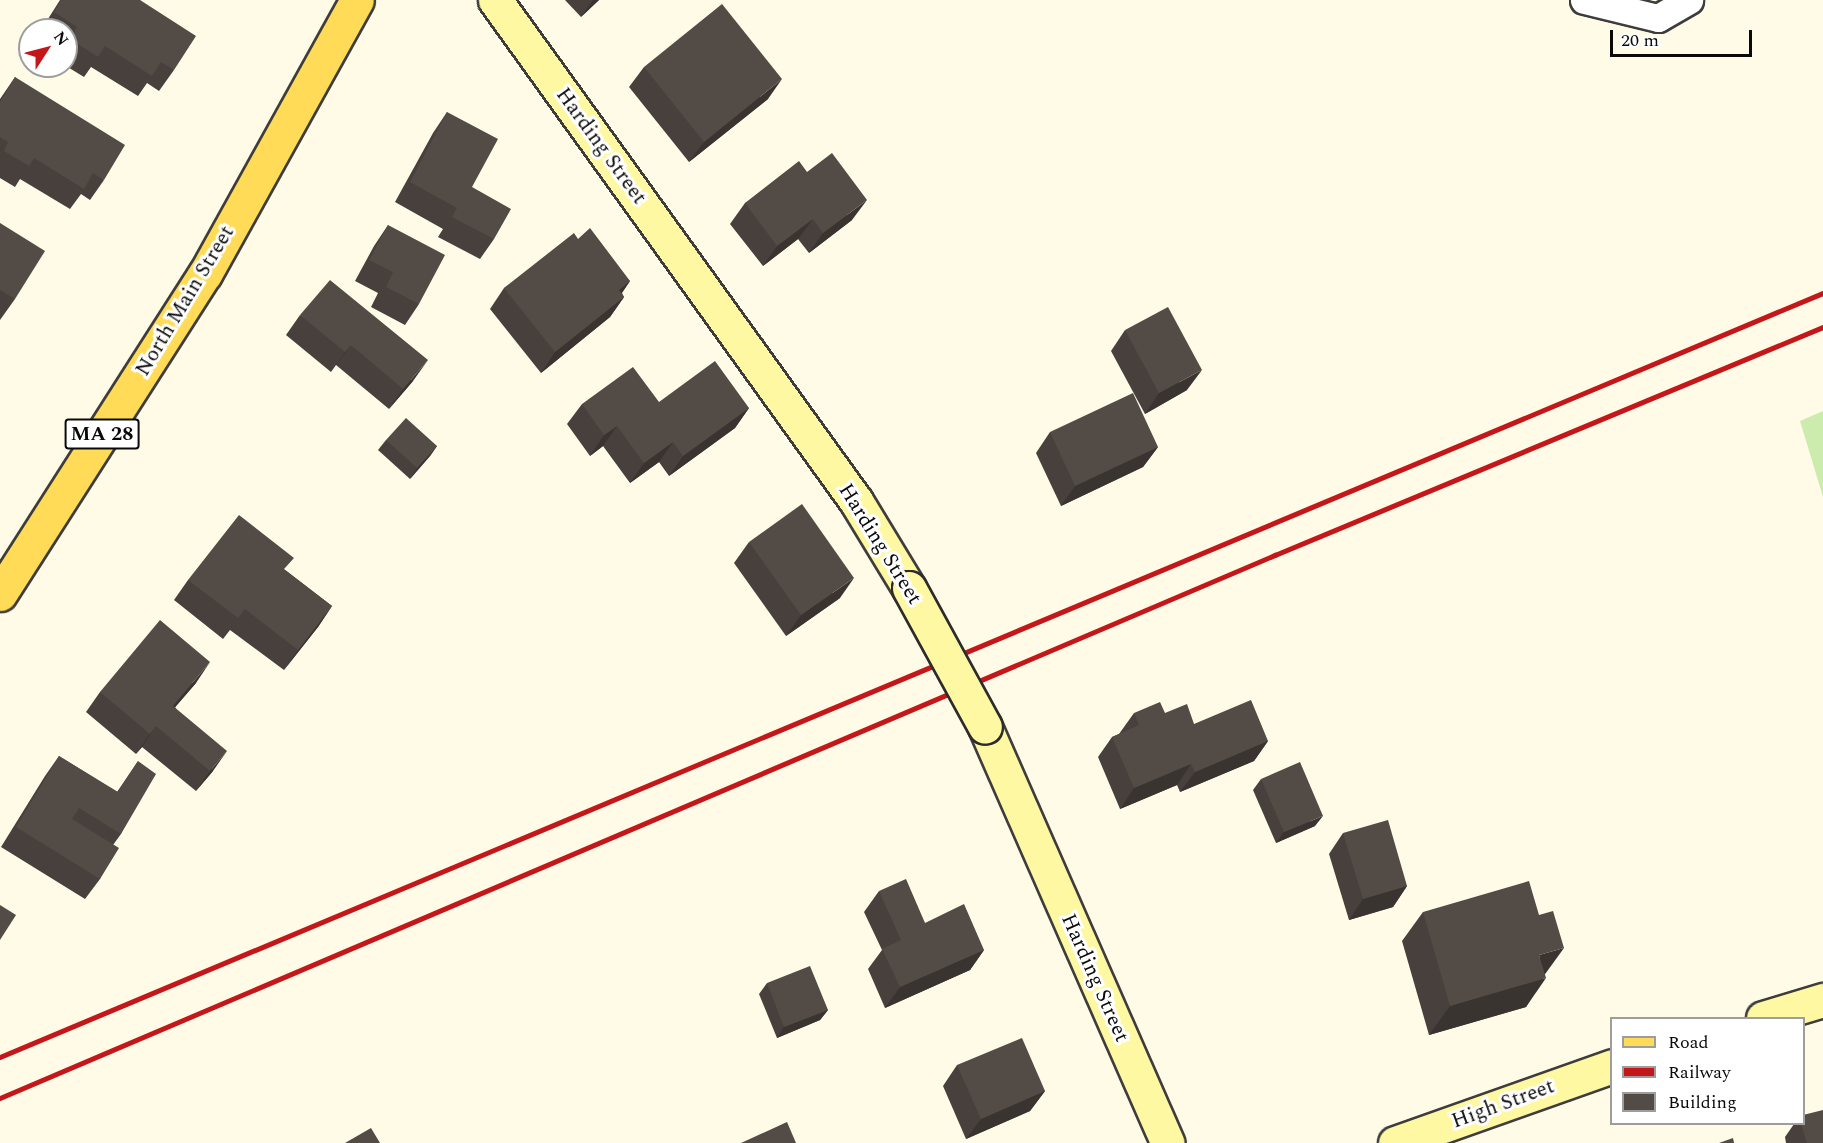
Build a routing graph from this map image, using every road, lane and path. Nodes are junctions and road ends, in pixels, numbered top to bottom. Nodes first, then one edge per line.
1 (357, 0) edge
2 (495, 0) edge
3 (1584, 0) edge
4 (1689, 0) edge
5 (0, 594) edge
6 (1823, 1000) edge
7 (1766, 1017) edge
8 (1610, 1066) edge
9 (1168, 1143) edge
10 (1395, 1143) edge

1 - 5 main road, North Main Street / MA 28
2 - 9 main road, Harding Street, bridge
3 - 4 lane
6 - 7 main road
8 - 10 main road, High Street

